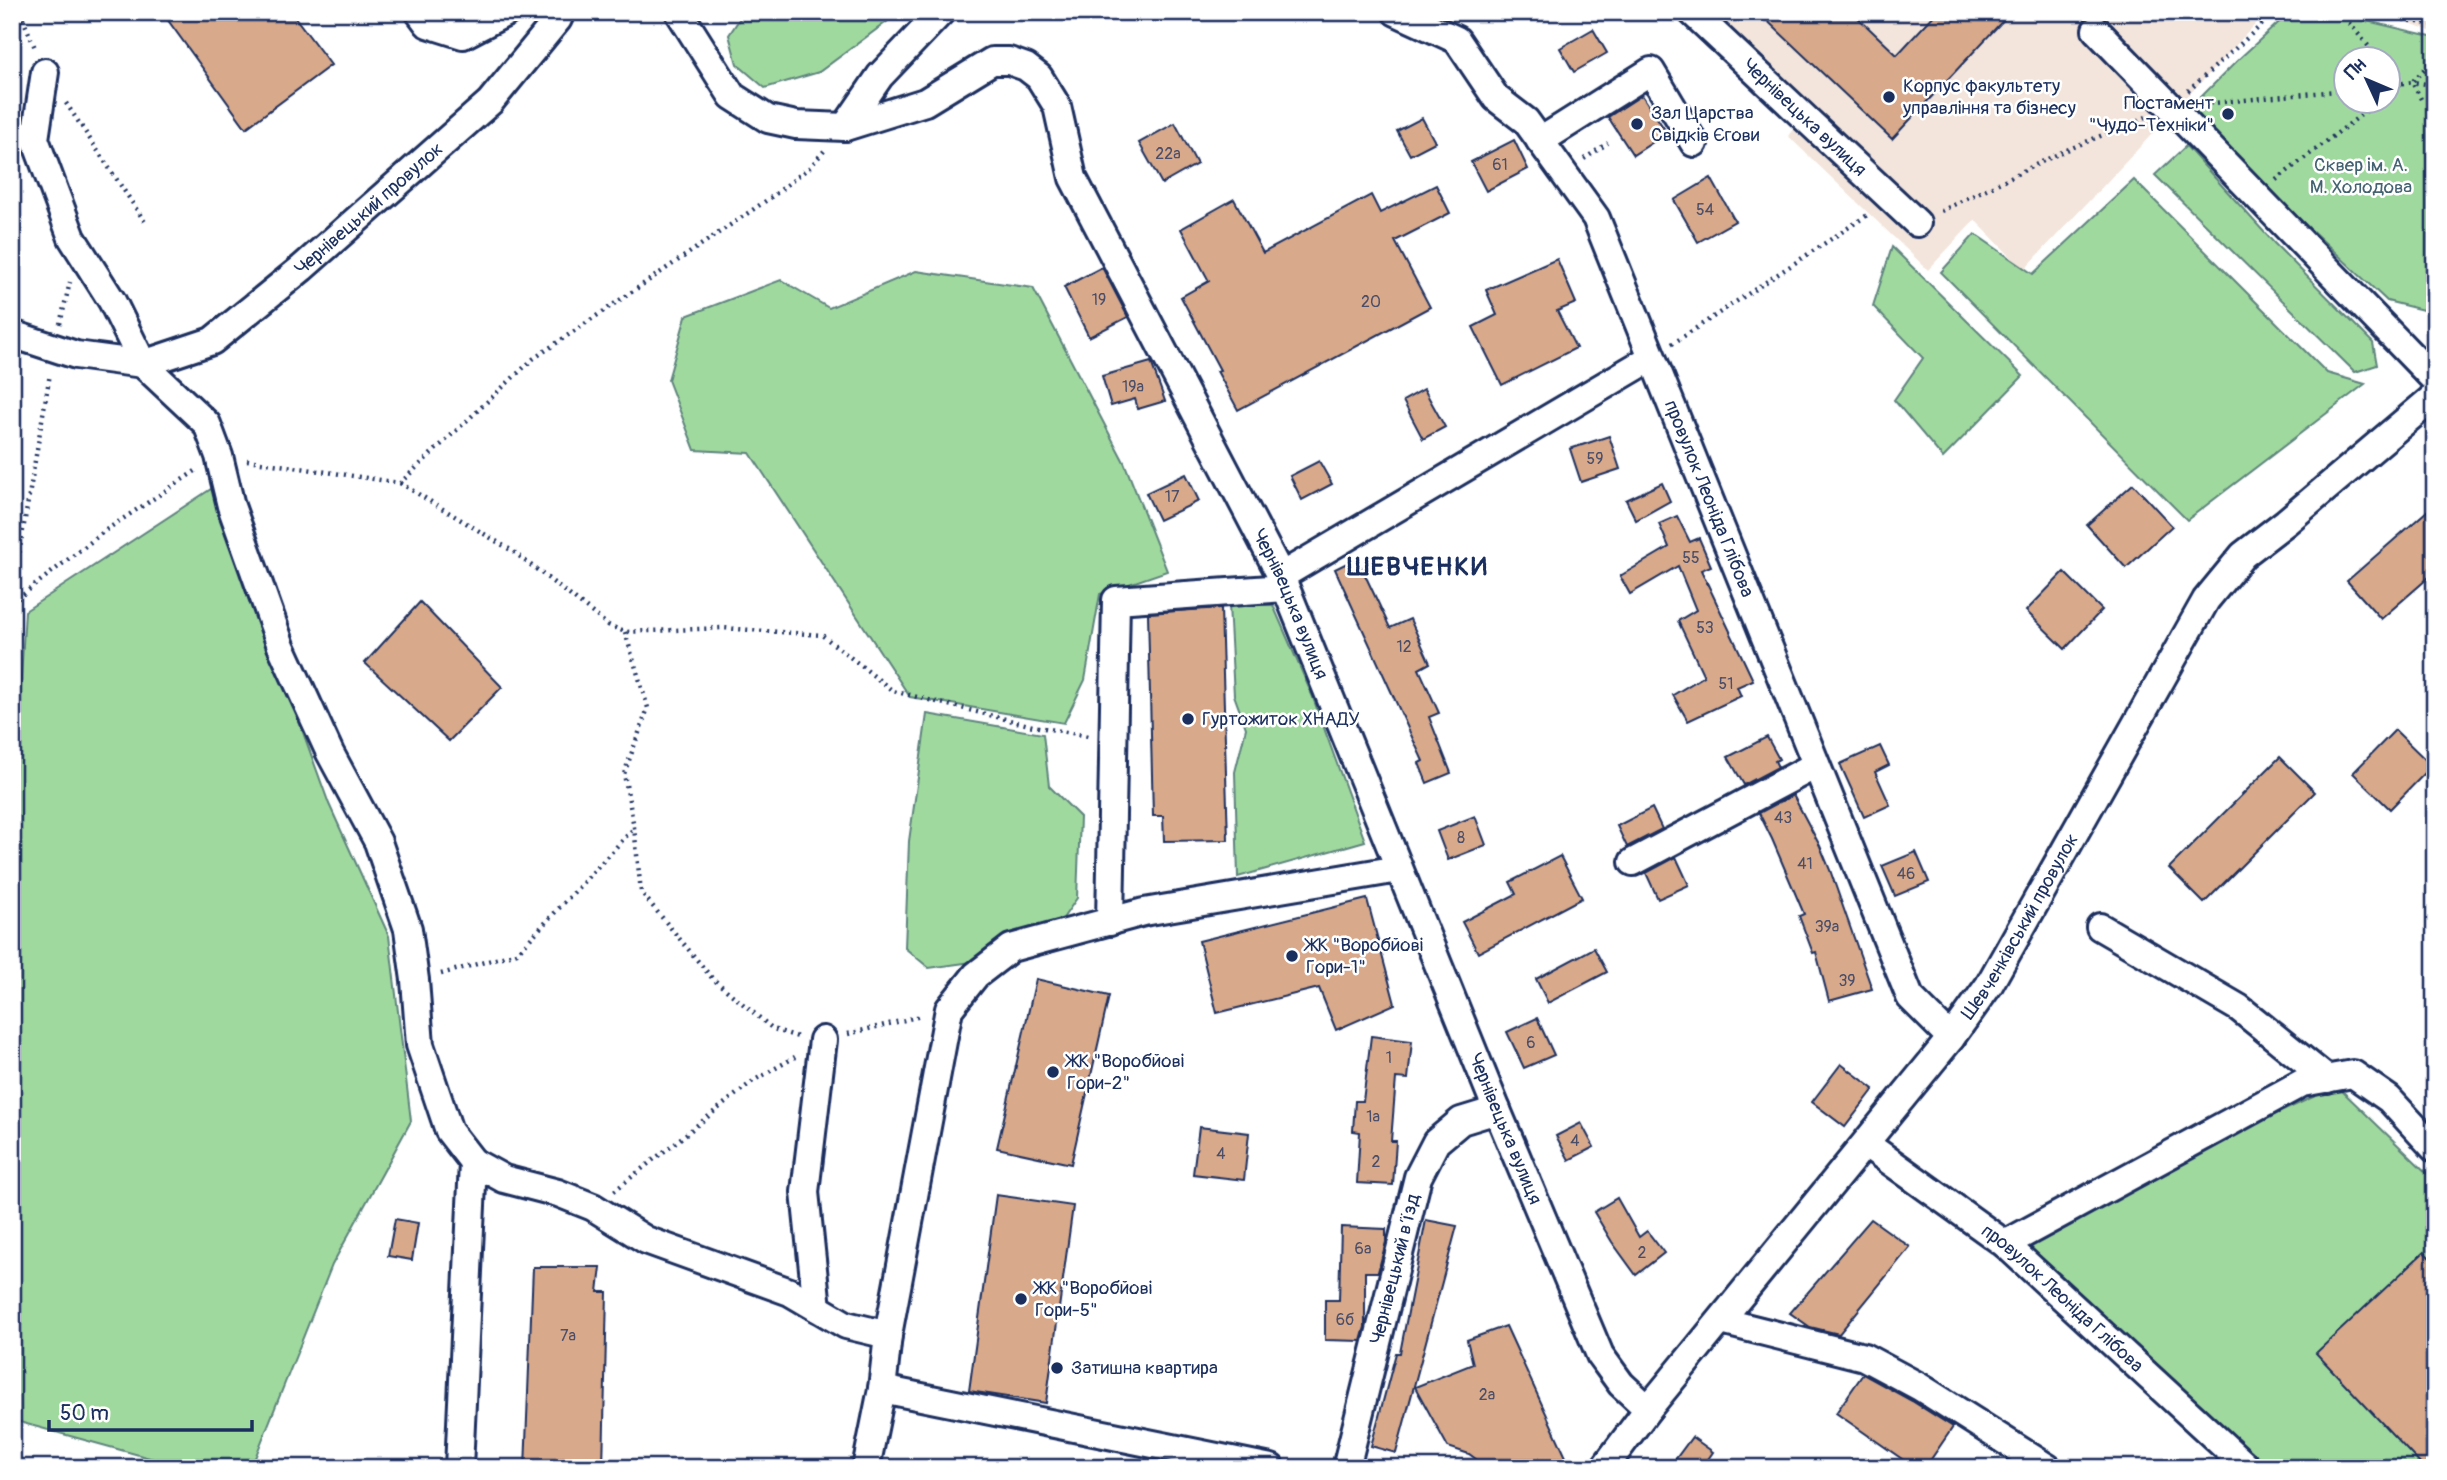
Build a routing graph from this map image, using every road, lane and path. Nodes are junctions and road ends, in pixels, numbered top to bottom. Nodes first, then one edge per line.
1 (20, 12) edge
2 (418, 12) edge
3 (507, 12) edge
4 (562, 12) edge
5 (679, 12) edge
6 (941, 12) edge
7 (1396, 12) edge
8 (1692, 12) edge
9 (2276, 12) edge
10 (2340, 12) edge
11 (2362, 12) edge
12 (2435, 25) edge
13 (2095, 30) dead end
14 (2368, 46) edge
15 (2435, 58) edge
16 (45, 72) junction
17 (2412, 82) junction
18 (2402, 83) edge
19 (2435, 85) edge
20 (2332, 91) edge
21 (2421, 99) dead end
22 (2171, 107) junction
23 (2360, 116) edge
24 (845, 127) junction
25 (1540, 141) junction
26 (1694, 143) dead end
27 (2256, 196) junction
28 (1879, 207) dead end
29 (145, 222) dead end
30 (1917, 223) joint
31 (78, 248) junction
32 (12, 334) edge
33 (54, 348) junction
34 (1651, 358) junction
35 (143, 364) junction
36 (2435, 380) edge
37 (2435, 396) edge
38 (219, 456) junction
39 (400, 483) junction
40 (1283, 582) junction
41 (12, 594) edge
42 (12, 603) edge
43 (625, 632) junction
44 (1114, 740) junction
45 (1816, 765) junction
46 (634, 828) junction
47 (1633, 862) dead end
48 (1399, 869) junction
49 (1110, 922) junction
50 (2100, 928) dead end
51 (415, 980) junction
52 (949, 1009) junction
53 (1951, 1038) junction
54 (823, 1040) junction
55 (2327, 1079) junction
56 (1497, 1110) junction
57 (1866, 1144) junction
58 (2435, 1149) edge
59 (473, 1162) junction
60 (593, 1207) junction
61 (2005, 1244) junction
62 (817, 1308) junction
63 (1721, 1321) junction
64 (888, 1335) junction
65 (882, 1389) junction
66 (1648, 1409) junction
67 (459, 1468) edge
68 (866, 1468) edge
69 (1271, 1468) edge
70 (1346, 1468) edge
71 (1604, 1468) edge
72 (2048, 1468) edge
73 (2248, 1468) edge

1 - 16 path
2 - 3 street
4 - 35 street, Чернівецький провулок
5 - 24 street, Чернівецька вулиця
6 - 24 street
7 - 25 street, провулок Леоніда Глібова
8 - 30 street, Чернівецька вулиця
9 - 22 path
10 - 14 path
11 - 12 path
13 - 22 street
15 - 17 path
16 - 29 path
16 - 31 street
17 - 18 path
17 - 19 path
17 - 21 path
20 - 22 path
22 - 27 street
22 - 30 path
23 - 27 path
24 - 39 path
24 - 40 street, Чернівецька вулиця
25 - 26 street
25 - 34 street, провулок Леоніда Глібова
27 - 36 street
28 - 34 path
31 - 33 path
31 - 35 street
32 - 33 street
33 - 35 street
33 - 41 path
34 - 40 street
34 - 45 street, провулок Леоніда Глібова
35 - 38 street
37 - 53 street, Шевченківський провулок
38 - 39 path
38 - 42 path
38 - 51 street
39 - 43 path
40 - 44 street
40 - 48 street, Чернівецька вулиця
43 - 44 path
43 - 46 path
44 - 49 street
45 - 47 street
45 - 53 street, провулок Леоніда Глібова
46 - 51 path
46 - 54 path
48 - 49 street
48 - 56 street, Чернівецька вулиця
49 - 52 street
50 - 55 street
51 - 59 street
52 - 54 path
52 - 64 street
53 - 57 street, Шевченківський провулок
54 - 60 path
54 - 62 street
55 - 58 street
55 - 61 street
56 - 66 street, Чернівецька вулиця
56 - 70 street, Чернівецький вʼїзд
57 - 61 street, провулок Леоніда Глібова
57 - 63 street, Шевченківський провулок
59 - 60 street
59 - 67 street
60 - 62 street
61 - 73 street, провулок Леоніда Глібова
62 - 64 street
63 - 66 street, Шевченківський провулок
63 - 72 street
64 - 65 street
65 - 68 street
65 - 69 street
66 - 71 street, Шевченківський провулок

